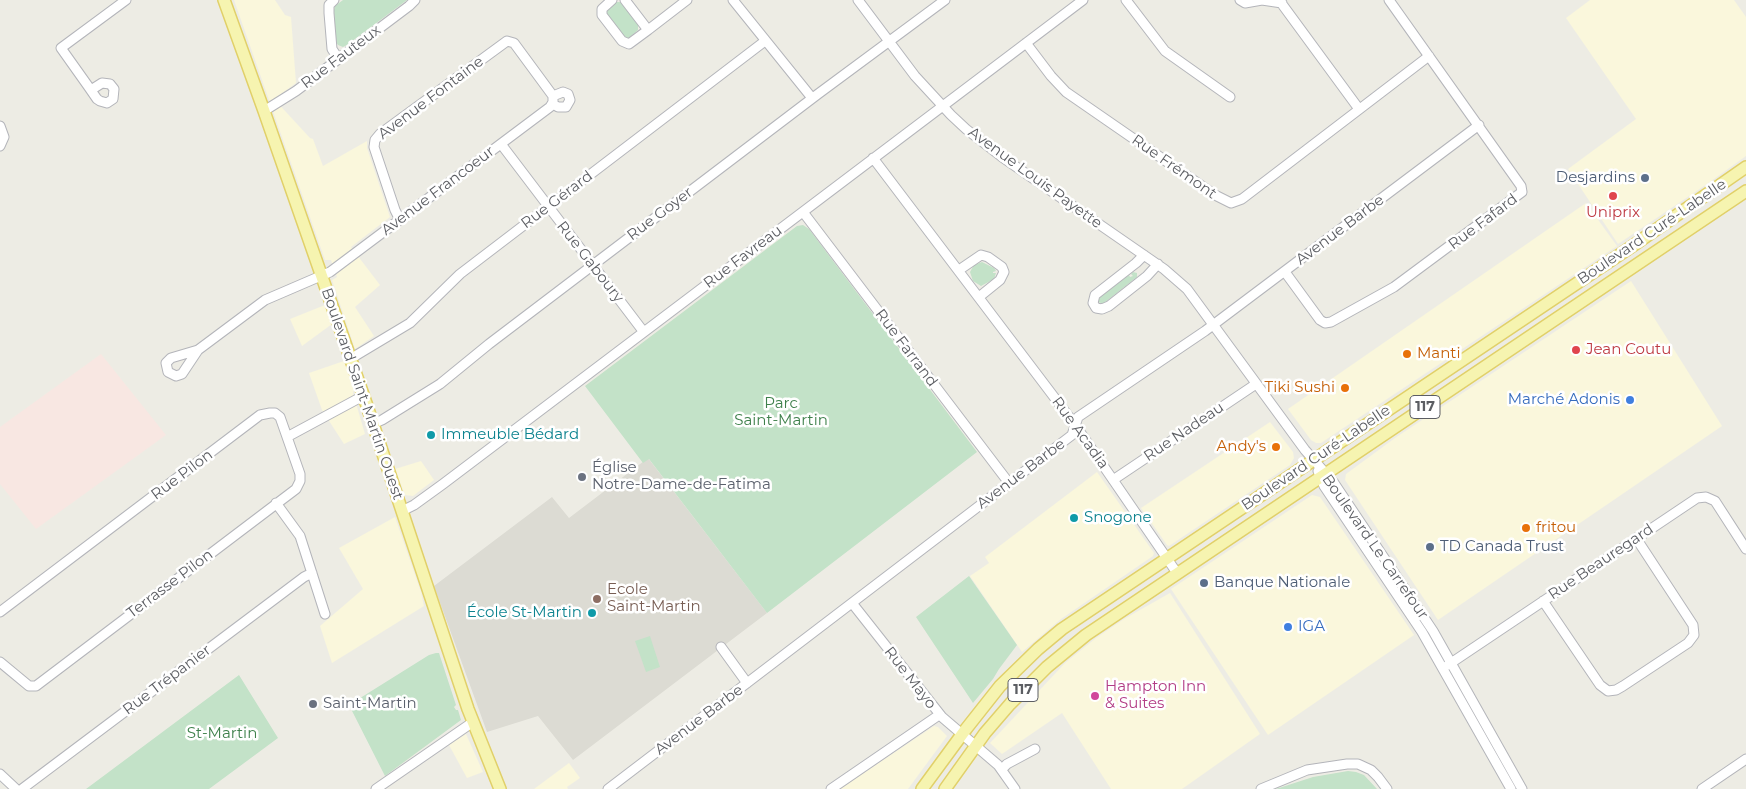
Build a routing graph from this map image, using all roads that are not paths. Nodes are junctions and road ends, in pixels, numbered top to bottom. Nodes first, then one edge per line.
1 (126, 0) edge
2 (224, 0) edge
3 (334, 0) edge
4 (415, 0) edge
5 (612, 0) edge
6 (625, 0) edge
7 (686, 0) edge
8 (733, 0) edge
9 (858, 0) edge
10 (945, 0) edge
11 (1083, 0) edge
12 (1126, 0) edge
13 (1240, 0) edge
14 (1389, 0) edge
15 (1280, 2) edge
16 (648, 30) junction
17 (507, 41) joint
18 (765, 41) junction
19 (889, 41) junction
20 (1026, 43) junction
21 (1429, 56) junction
22 (338, 58) junction
23 (91, 90) dead end
24 (1230, 97) dead end
25 (812, 98) junction
26 (943, 106) junction
27 (1359, 109) junction
28 (264, 111) junction
29 (1479, 125) junction
30 (0, 126) edge
31 (501, 144) junction
32 (0, 146) edge
33 (873, 158) junction
34 (1746, 167) edge
35 (1746, 191) edge
36 (548, 207) junction
37 (803, 212) junction
38 (400, 220) junction
39 (1144, 255) junction
40 (1158, 264) junction
41 (593, 265) junction
42 (959, 270) junction
43 (1285, 272) junction
44 (322, 276) junction
45 (979, 296) junction
46 (1526, 316) junction
47 (1214, 324) junction
48 (644, 332) junction
49 (1525, 340) junction
50 (198, 350) dead end
51 (350, 359) junction
52 (1256, 384) junction
53 (363, 396) junction
54 (373, 424) junction
55 (1076, 426) junction
56 (287, 437) junction
57 (1313, 460) junction
58 (1323, 475) junction
59 (1113, 480) junction
60 (1009, 483) junction
61 (276, 503) junction
62 (402, 511) junction
63 (1636, 538) junction
64 (1746, 549) edge
65 (1166, 558) junction
66 (312, 573) junction
67 (1177, 573) junction
68 (1544, 601) junction
69 (852, 603) junction
70 (0, 612) edge
71 (325, 614) dead end
72 (721, 647) dead end
73 (0, 662) edge
74 (1447, 666) junction
75 (747, 683) junction
76 (939, 715) junction
77 (473, 722) junction
78 (962, 734) junction
79 (976, 746) junction
80 (1035, 749) dead end
81 (1746, 760) edge
82 (1002, 769) junction
83 (0, 774) edge
84 (16, 789) edge
85 (22, 789) edge
86 (376, 789) edge
87 (500, 789) edge
88 (608, 789) edge
89 (831, 789) edge
90 (922, 789) edge
91 (945, 789) edge
92 (1015, 789) edge
93 (1261, 789) edge
94 (1387, 789) edge
95 (1512, 789) edge
96 (1522, 789) edge
97 (1702, 789) edge

1 - 23 street
2 - 28 main road, Boulevard Saint-Martin Ouest
3 - 22 street
4 - 22 street, Rue Fauteux
5 - 16 street
6 - 16 street
7 - 16 street
8 - 18 street
9 - 19 street, Avenue Louis Payette
10 - 19 street, Rue Goyer
11 - 20 street, Rue Favreau
12 - 24 street
13 - 15 street
14 - 21 street, Rue Fafard
15 - 27 street
17 - 31 street, Avenue Francoeur
17 - 38 street, Avenue Fontaine
18 - 25 street
18 - 36 street, Rue Gérard
19 - 25 street, Rue Goyer
19 - 26 street, Avenue Louis Payette
20 - 26 street, Rue Favreau
20 - 27 street, Rue Frémont
21 - 27 street, Rue Frémont
21 - 29 street, Rue Fafard
22 - 28 street, Rue Fauteux
25 - 41 street, Rue Goyer
26 - 33 street, Rue Favreau
26 - 39 street, Avenue Louis Payette
28 - 44 main road, Boulevard Saint-Martin Ouest
29 - 43 street, Avenue Barbe
29 - 43 street, Rue Fafard
30 - 32 street
31 - 36 street, Rue Gaboury
31 - 38 street, Avenue Francoeur
33 - 37 street, Rue Favreau
33 - 42 street, Rue Acadia
34 - 46 main road, Boulevard Curé-Labelle / 117
35 - 49 main road, Boulevard Curé-Labelle / 117
36 - 41 street, Rue Gaboury
36 - 51 street, Rue Gérard
37 - 48 street, Rue Favreau
37 - 60 street, Rue Farrand
38 - 44 street, Avenue Francoeur
39 - 40 street, Avenue Louis Payette
39 - 40 street
40 - 47 street, Avenue Louis Payette
41 - 48 street, Rue Gaboury
41 - 54 street, Rue Goyer
42 - 45 street, Rue Acadia
42 - 45 street
43 - 47 street, Avenue Barbe
44 - 50 street, Avenue Francoeur
44 - 51 main road, Boulevard Saint-Martin Ouest
45 - 55 street, Rue Acadia
46 - 49 main road
46 - 57 main road, Boulevard Curé-Labelle / 117
47 - 52 street, Avenue Louis Payette
47 - 55 street, Avenue Barbe
48 - 62 street, Rue Favreau
49 - 58 main road, Boulevard Curé-Labelle / 117
51 - 53 main road, Boulevard Saint-Martin Ouest
52 - 57 street, Avenue Louis Payette
52 - 59 street, Rue Nadeau
53 - 54 main road, Boulevard Saint-Martin Ouest
53 - 56 street
54 - 62 main road, Boulevard Saint-Martin Ouest
55 - 59 street, Rue Acadia
55 - 60 street, Avenue Barbe
56 - 61 street, Terrasse Pilon
56 - 70 street, Rue Pilon
57 - 58 street, Boulevard Le Carrefour
57 - 65 main road, Boulevard Curé-Labelle / 117
58 - 67 main road, Boulevard Curé-Labelle / 117
58 - 74 street, Boulevard Le Carrefour
59 - 65 street, Rue Acadia
60 - 69 street, Avenue Barbe
61 - 66 street
61 - 73 street, Terrasse Pilon
62 - 77 main road, Boulevard Saint-Martin Ouest
63 - 64 street, Rue Beauregard
63 - 68 street, Rue Beauregard
63 - 68 street
65 - 67 street, Rue Acadia
65 - 78 main road, Boulevard Curé-Labelle / 117
66 - 71 street
66 - 85 street, Rue Trépanier
67 - 79 main road, Boulevard Curé-Labelle / 117
68 - 74 street, Rue Beauregard
69 - 75 street, Avenue Barbe
69 - 76 street, Rue Mayo
72 - 75 street
74 - 95 street, Boulevard Le Carrefour
74 - 96 street, Boulevard Le Carrefour
75 - 88 street, Avenue Barbe
76 - 78 street, Rue Mayo
76 - 89 street
77 - 86 street
77 - 87 main road, Boulevard Saint-Martin Ouest
78 - 79 street, Rue Mayo
78 - 90 main road, Boulevard Curé-Labelle / 117
79 - 82 street, Rue Mayo
79 - 91 main road, Boulevard Curé-Labelle / 117
80 - 82 street
81 - 97 street
82 - 92 street, Rue Mayo
83 - 84 street
93 - 94 street

